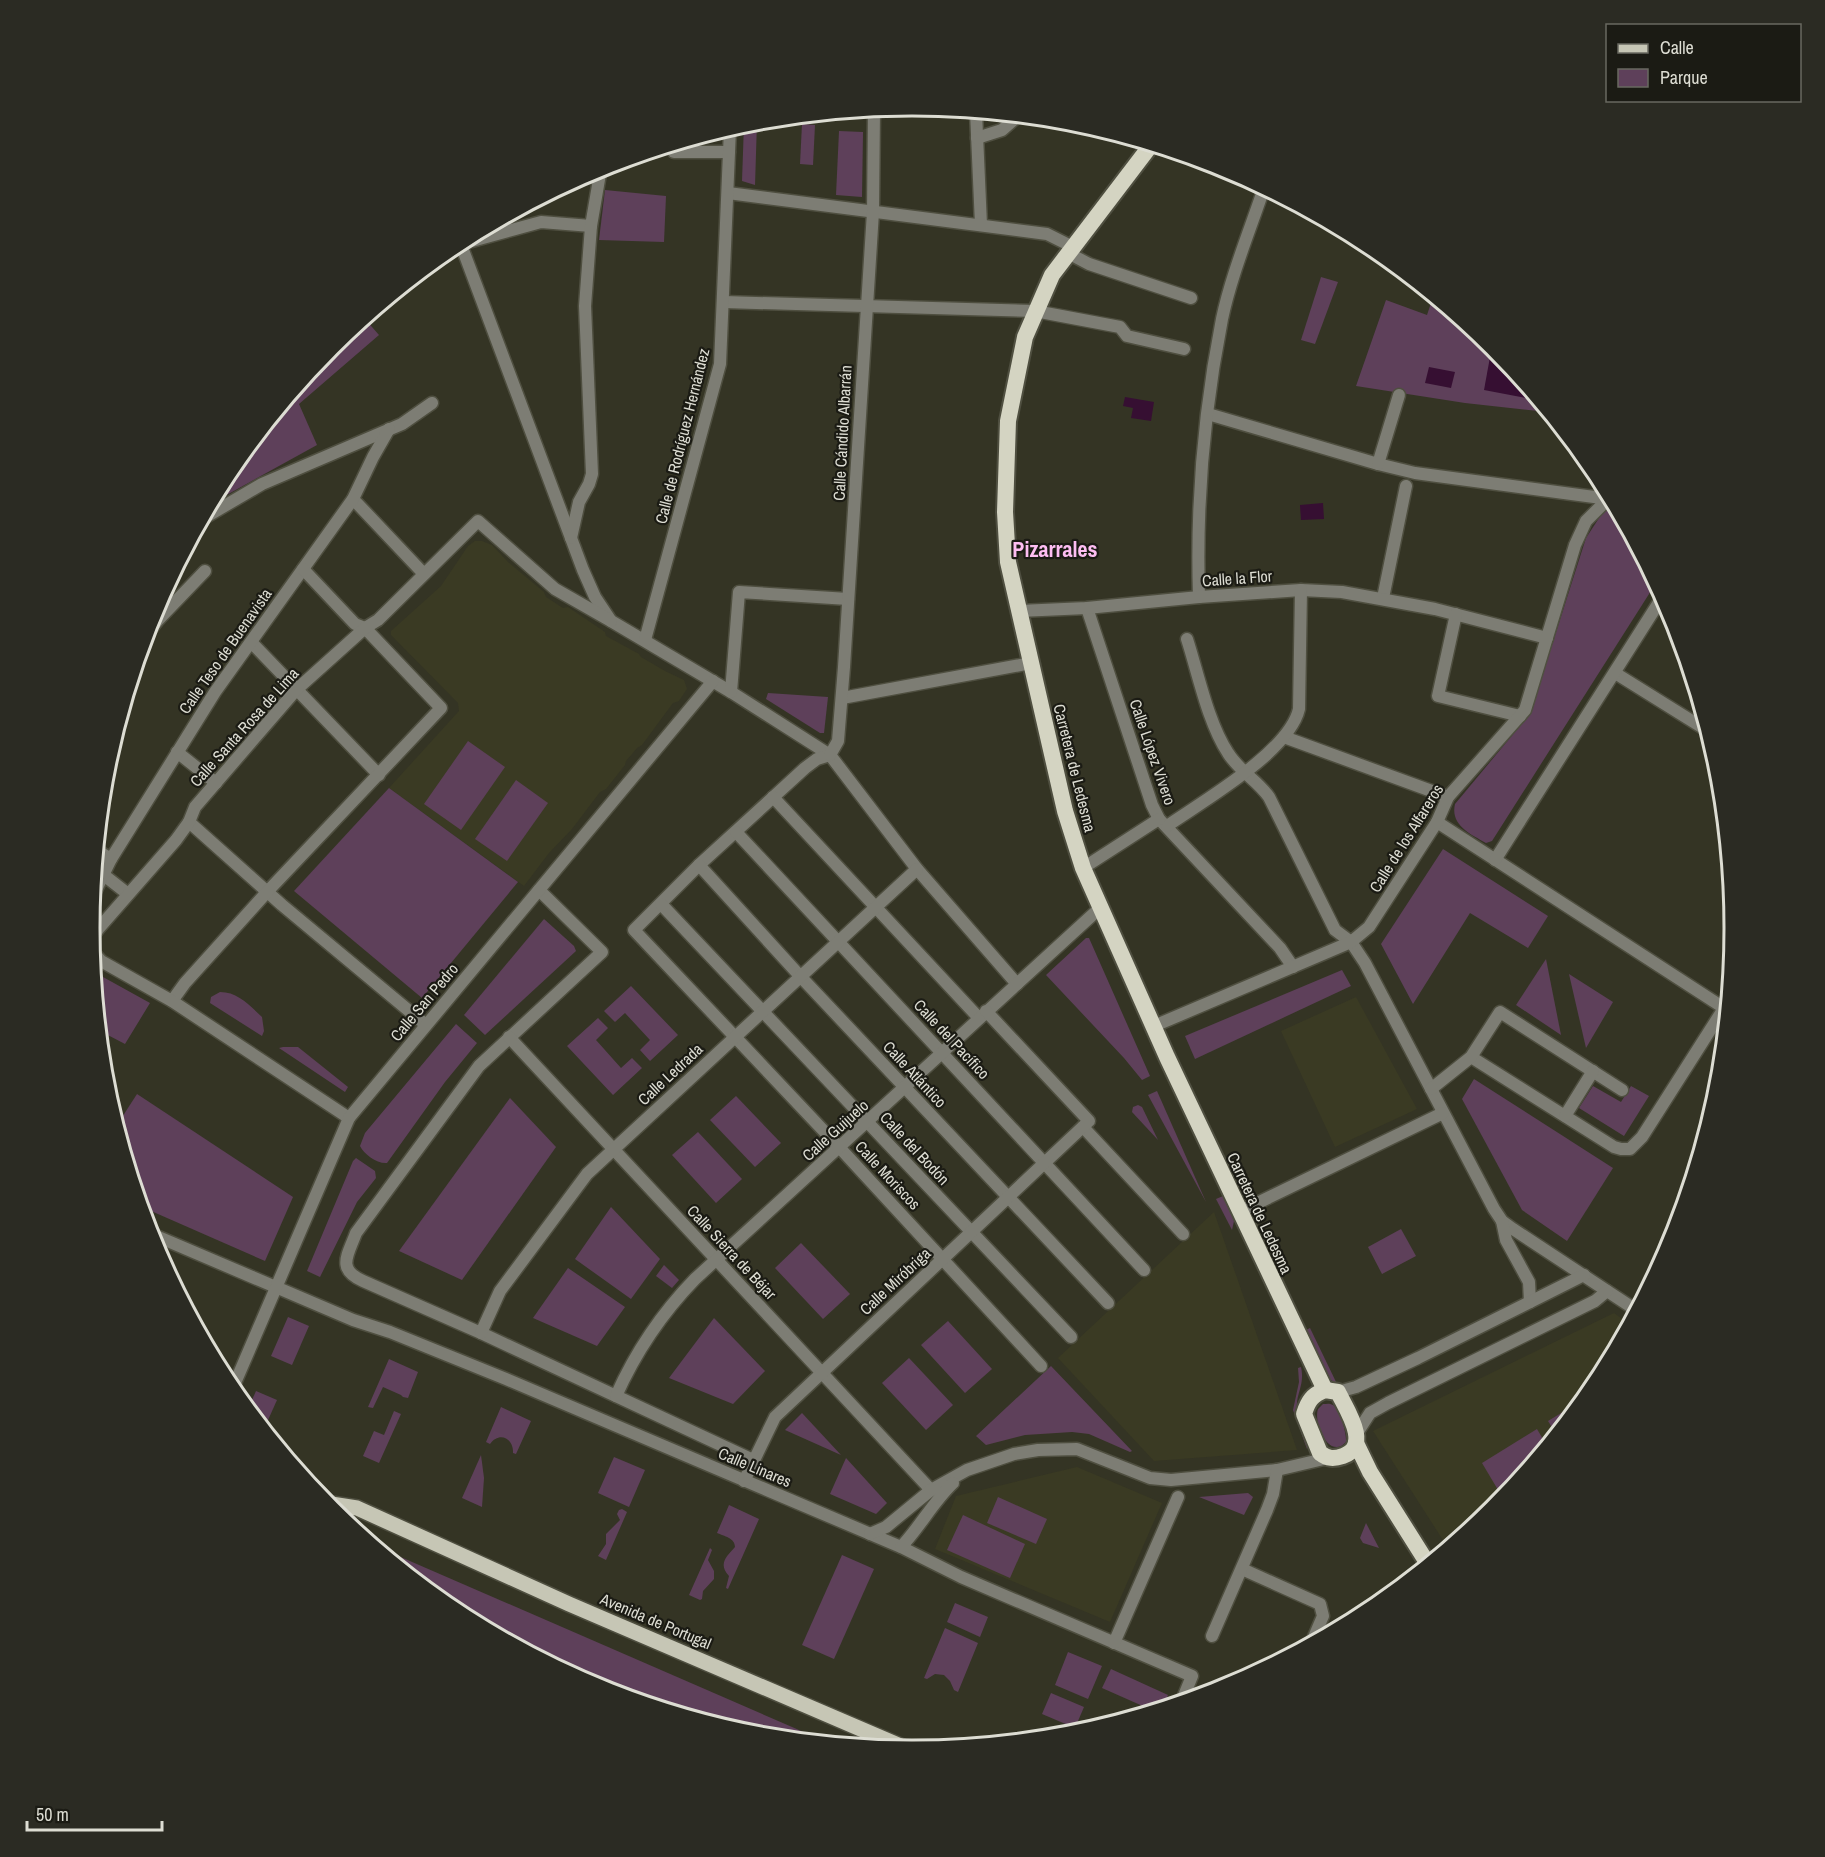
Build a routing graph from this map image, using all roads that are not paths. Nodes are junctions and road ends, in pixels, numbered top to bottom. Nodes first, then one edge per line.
1 (874, 117) edge
2 (976, 119) edge
3 (1011, 122) edge
4 (730, 138) edge
5 (977, 138) junction
6 (1147, 151) edge
7 (676, 152) edge
8 (729, 152) junction
9 (599, 179) edge
10 (728, 193) junction
11 (1262, 195) edge
12 (873, 212) junction
13 (981, 225) junction
14 (591, 226) junction
15 (490, 235) edge
16 (1070, 250) junction
17 (464, 251) edge
18 (1191, 298) dead end
19 (724, 302) junction
20 (866, 307) junction
21 (1035, 311) junction
22 (1184, 349) dead end
23 (1399, 395) dead end
24 (432, 403) dead end
25 (1208, 414) junction
26 (389, 429) junction
27 (1378, 465) junction
28 (1406, 486) dead end
29 (556, 497) junction
30 (1600, 497) edge
31 (353, 499) junction
32 (579, 502) junction
33 (1604, 503) edge
34 (216, 511) edge
35 (571, 538) junction
36 (303, 569) junction
37 (205, 571) dead end
38 (424, 574) junction
39 (1301, 590) junction
40 (1198, 597) junction
41 (1383, 598) junction
42 (848, 599) junction
43 (1657, 605) edge
44 (1087, 608) junction
45 (1019, 611) junction
46 (164, 614) edge
47 (1456, 614) junction
48 (611, 621) junction
49 (365, 628) junction
50 (1547, 638) junction
51 (1187, 639) dead end
52 (645, 640) junction
53 (251, 642) junction
54 (1031, 663) junction
55 (1615, 674) junction
56 (713, 681) junction
57 (296, 690) junction
58 (731, 692) junction
59 (842, 698) junction
60 (1520, 717) junction
61 (1699, 725) edge
62 (1284, 737) junction
63 (177, 752) junction
64 (830, 755) junction
65 (1243, 773) junction
66 (379, 775) junction
67 (216, 783) junction
68 (773, 797) junction
69 (1448, 797) junction
70 (189, 822) junction
71 (1163, 822) junction
72 (1437, 822) junction
73 (736, 832) junction
74 (104, 855) edge
75 (111, 859) junction
76 (1495, 860) junction
77 (699, 865) junction
78 (1083, 868) junction
79 (917, 869) junction
80 (105, 876) junction
81 (102, 881) edge
82 (539, 890) junction
83 (267, 892) junction
84 (128, 894) junction
85 (662, 904) junction
86 (875, 907) junction
87 (1101, 908) junction
88 (100, 928) edge
89 (838, 941) junction
90 (1351, 942) junction
91 (101, 962) edge
92 (1293, 967) junction
93 (800, 976) junction
94 (1017, 984) junction
95 (172, 1001) junction
96 (1721, 1002) edge
97 (763, 1010) junction
98 (983, 1015) junction
99 (1720, 1015) edge
100 (426, 1025) junction
101 (1154, 1026) junction
102 (509, 1037) junction
103 (734, 1037) junction
104 (942, 1053) junction
105 (1471, 1057) junction
106 (1593, 1071) junction
107 (906, 1088) junction
108 (1431, 1089) junction
109 (1622, 1090) dead end
110 (1443, 1113) junction
111 (1565, 1116) junction
112 (349, 1118) junction
113 (868, 1122) junction
114 (1086, 1124) junction
115 (839, 1147) junction
116 (614, 1150) junction
117 (1046, 1163) junction
118 (1009, 1197) junction
119 (1241, 1212) junction
120 (1502, 1221) junction
121 (972, 1232) junction
122 (1183, 1234) dead end
123 (162, 1238) edge
124 (943, 1259) junction
125 (717, 1260) junction
126 (1144, 1270) dead end
127 (1584, 1275) junction
128 (276, 1287) junction
129 (1607, 1291) junction
130 (1530, 1302) junction
131 (1108, 1303) dead end
132 (1631, 1307) edge
133 (481, 1333) junction
134 (1071, 1337) dead end
135 (1041, 1366) dead end
136 (821, 1372) junction
137 (237, 1379) edge
138 (1331, 1391) junction
139 (616, 1396) junction
140 (1354, 1443) junction
141 (1323, 1453) junction
142 (753, 1460) junction
143 (967, 1470) junction
144 (1277, 1470) junction
145 (744, 1481) junction
146 (931, 1490) junction
147 (1178, 1497) dead end
148 (341, 1505) edge
149 (354, 1518) edge
150 (387, 1522) junction
151 (870, 1534) junction
152 (901, 1547) junction
153 (1425, 1558) edge
154 (1242, 1569) junction
155 (1316, 1633) edge
156 (1212, 1636) dead end
157 (1114, 1643) junction
158 (1185, 1693) edge
159 (886, 1740) edge

1 - 12 street, Calle Cándido Albarrán
2 - 5 street
3 - 5 street
4 - 8 street, Calle de Rodríguez Hernández
5 - 13 street
6 - 16 highway, Carretera de Ledesma
7 - 8 street
8 - 10 street, Calle de Rodríguez Hernández
9 - 14 street
10 - 12 street
10 - 19 street, Calle de Rodríguez Hernández
11 - 25 street
12 - 13 street
12 - 20 street, Calle Cándido Albarrán
13 - 16 street
14 - 15 street
14 - 32 street
16 - 18 street
16 - 21 highway, Carretera de Ledesma
17 - 29 street
19 - 20 street
19 - 52 street, Calle de Rodríguez Hernández
20 - 21 street
20 - 42 street, Calle Cándido Albarrán
21 - 22 street
21 - 45 highway, Carretera de Ledesma
23 - 27 street
24 - 26 street
25 - 27 street
25 - 40 street
26 - 31 street, Calle Teso de Buenavista
26 - 34 street
27 - 30 street
28 - 41 street
29 - 32 street
29 - 35 street
31 - 36 street, Calle Teso de Buenavista
31 - 38 street
32 - 35 street
33 - 50 street, Calle de los Alfareros
35 - 48 street
36 - 49 street
36 - 53 street, Calle Teso de Buenavista
37 - 46 street
38 - 48 street, Calle Santa Rosa de Lima
38 - 49 street, Calle Santa Rosa de Lima
39 - 40 street, Calle la Flor
39 - 41 street, Calle la Flor
39 - 62 street
40 - 44 street, Calle la Flor
41 - 47 street, Calle la Flor
42 - 58 street
42 - 59 street, Calle Cándido Albarrán
43 - 55 street
44 - 45 street, Calle la Flor
44 - 71 street, Calle López Vivero
45 - 54 highway, Carretera de Ledesma
47 - 50 street, Calle la Flor
47 - 60 street
48 - 52 street
49 - 57 street, Calle Santa Rosa de Lima
49 - 66 street
50 - 60 street, Calle de los Alfareros
51 - 65 street
52 - 56 street
53 - 57 street
53 - 63 street, Calle Teso de Buenavista
54 - 59 street
54 - 78 highway, Carretera de Ledesma
55 - 61 street
55 - 76 street
56 - 58 street
56 - 82 street, Calle San Pedro
57 - 66 street
57 - 67 street, Calle Santa Rosa de Lima
58 - 64 street
59 - 64 street, Calle Cándido Albarrán
60 - 69 street, Calle de los Alfareros
62 - 65 street
62 - 69 street
63 - 67 street
63 - 75 street, Calle Teso de Buenavista
64 - 68 street
64 - 79 street
65 - 71 street
65 - 90 street
66 - 83 street
67 - 70 street, Calle Santa Rosa de Lima
68 - 73 street
68 - 86 street
69 - 72 street, Calle de los Alfareros
70 - 83 street
70 - 84 street, Calle Santa Rosa de Lima
71 - 78 street
71 - 92 street, Calle López Vivero
72 - 76 street
72 - 90 street, Calle de los Alfareros
73 - 77 street
73 - 89 street, Calle del Pacífico
74 - 75 street
75 - 80 street, Calle Teso de Buenavista
76 - 96 street
77 - 85 street
77 - 93 street, Calle Atlántico
78 - 87 highway, Carretera de Ledesma
79 - 86 street, Calle Ledrada
79 - 94 street
80 - 81 street, Calle Teso de Buenavista
80 - 84 street
82 - 100 street, Calle San Pedro
82 - 102 street
83 - 95 street
83 - 100 street
84 - 88 street, Calle Santa Rosa de Lima
85 - 97 street, Calle del Bodón
85 - 103 street, Calle Moriscos
86 - 89 street, Calle Ledrada
86 - 98 street
87 - 94 street, Calle Guijuelo
87 - 101 highway, Carretera de Ledesma
89 - 93 street, Calle Ledrada
89 - 104 street, Calle del Pacífico
90 - 92 street, Calle de los Alfareros
90 - 108 street
91 - 95 street, Calle Santa Rosa de Lima
92 - 101 street, Calle de los Alfareros
93 - 97 street, Calle Ledrada
93 - 107 street, Calle Atlántico
94 - 98 street, Calle Guijuelo
95 - 112 street
97 - 103 street, Calle Ledrada
97 - 113 street, Calle del Bodón
98 - 104 street, Calle Guijuelo
98 - 114 street
99 - 111 street
100 - 112 street, Calle San Pedro
101 - 119 highway, Carretera de Ledesma
102 - 116 street, Calle Sierra de Béjar
102 - 133 street, Calle Linares
103 - 115 street, Calle Moriscos
103 - 116 street, Calle Ledrada
104 - 107 street, Calle Guijuelo
104 - 117 street, Calle del Pacífico
105 - 106 street
105 - 108 street
105 - 111 street
106 - 109 street
106 - 111 street
107 - 113 street, Calle Guijuelo
107 - 118 street, Calle Atlántico
108 - 110 street
110 - 119 street
110 - 120 street
112 - 128 street, Calle San Pedro
113 - 115 street, Calle Guijuelo
113 - 121 street, Calle del Bodón
114 - 117 street, Calle Miróbriga
114 - 122 street
115 - 124 street, Calle Moriscos
115 - 125 street, Calle Guijuelo
116 - 125 street, Calle Sierra de Béjar
116 - 133 street, Calle Ledrada
117 - 118 street, Calle Miróbriga
117 - 126 street, Calle del Pacífico
118 - 121 street, Calle Miróbriga
118 - 131 street, Calle Atlántico
119 - 138 highway, Carretera de Ledesma
120 - 127 street
120 - 130 street
121 - 124 street, Calle Miróbriga
121 - 134 street, Calle del Bodón
123 - 128 street, Calle Linares
124 - 135 street, Calle Moriscos
124 - 136 street, Calle Miróbriga
125 - 136 street, Calle Sierra de Béjar
125 - 139 street, Calle Guijuelo
127 - 129 street
127 - 130 street
128 - 137 street, Calle San Pedro
128 - 145 street, Calle Linares
129 - 132 street
129 - 140 street
130 - 138 street
133 - 139 street, Calle Linares
136 - 142 street, Calle Miróbriga
136 - 146 street, Calle Sierra de Béjar
138 - 140 highway, Carretera de Ledesma
138 - 141 highway
139 - 142 street, Calle Linares
140 - 141 highway
140 - 153 highway
141 - 144 street
142 - 145 street, Calle Miróbriga
143 - 144 street
143 - 146 street
143 - 152 street
144 - 154 street
145 - 151 street, Calle Linares
146 - 151 street
147 - 157 street
148 - 150 main road, Avenida de Portugal
149 - 150 main road, Avenida de Portugal
150 - 159 main road, Avenida de Portugal
151 - 152 street, Calle Linares
152 - 157 street, Calle Linares
154 - 155 street
154 - 156 street
157 - 158 street, Calle Linares

